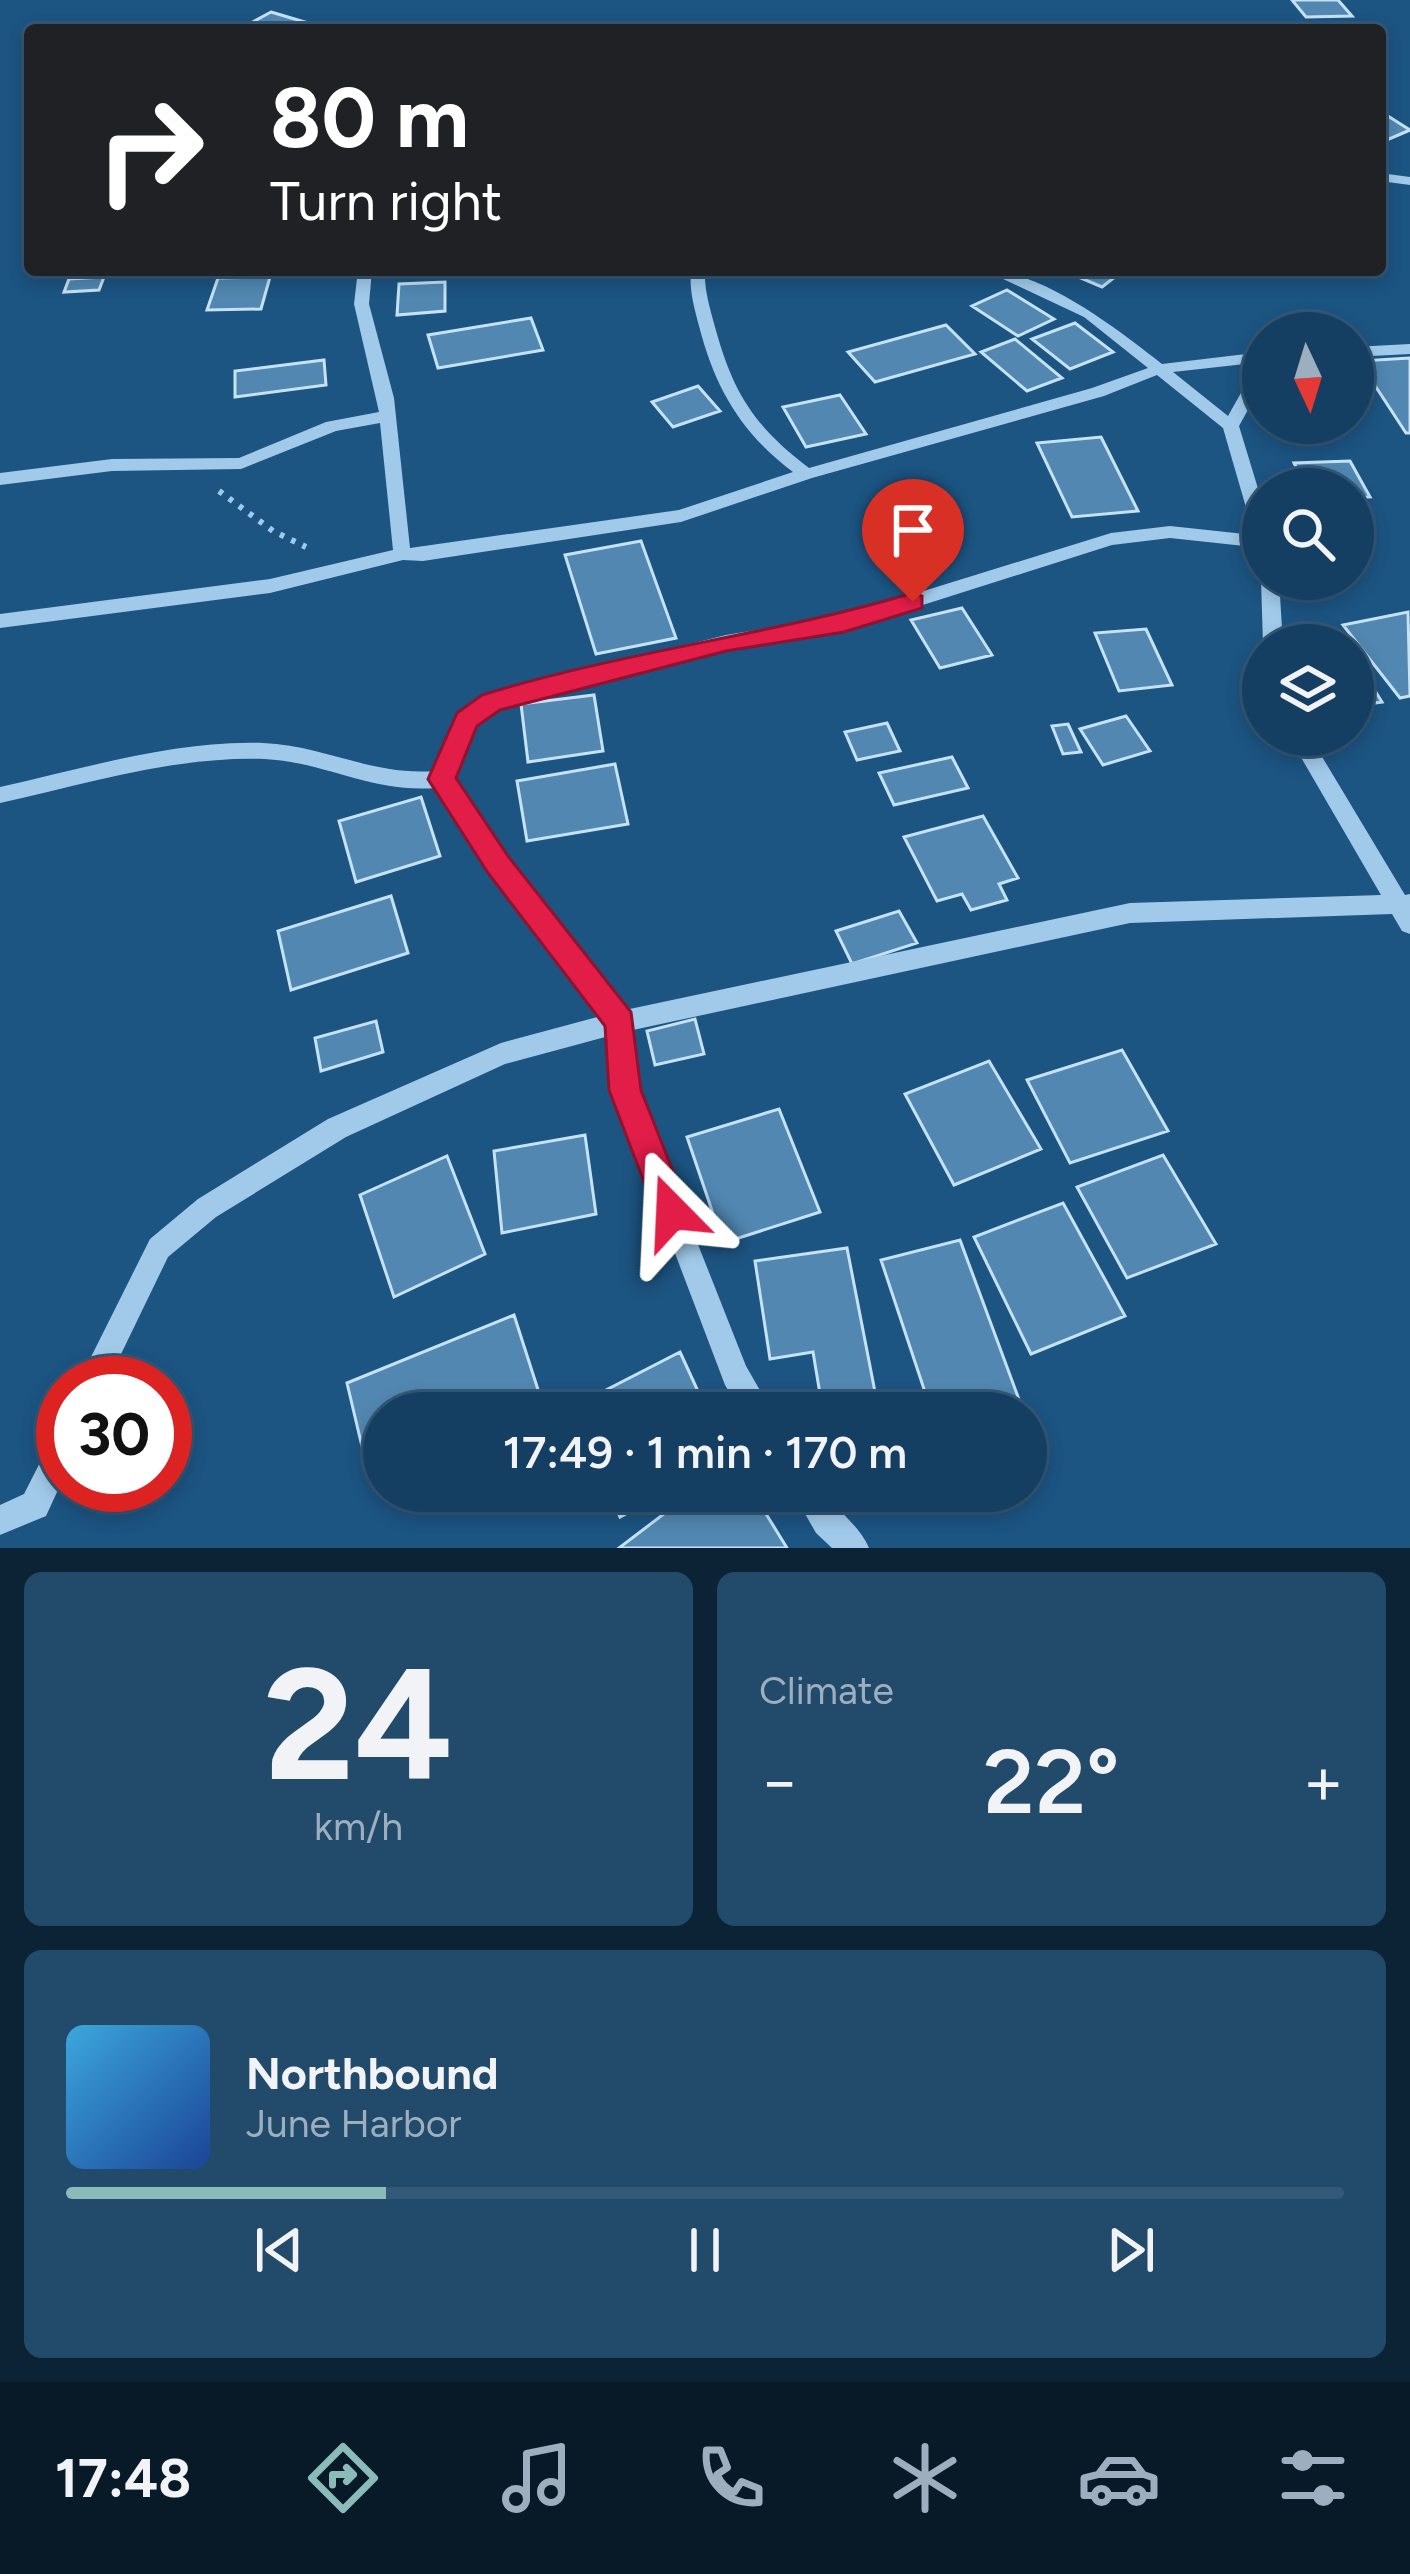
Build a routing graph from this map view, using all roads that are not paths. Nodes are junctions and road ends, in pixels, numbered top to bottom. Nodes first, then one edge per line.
1 (363, 276) edge
2 (697, 276) edge
3 (1004, 276) edge
4 (1410, 350) edge
5 (1374, 351) edge
6 (1242, 359) edge
7 (1159, 369) junction
8 (1242, 406) edge
9 (388, 416) junction
10 (1231, 426) junction
11 (1243, 468) edge
12 (806, 474) junction
13 (0, 479) edge
14 (1242, 537) edge
15 (403, 554) junction
16 (0, 621) edge
17 (1311, 756) edge
18 (442, 779) junction
19 (0, 795) edge
20 (1405, 911) edge
21 (620, 1022) junction
22 (105, 1356) edge
23 (746, 1392) edge
24 (36, 1503) edge
25 (821, 1512) edge
26 (0, 1520) edge
27 (854, 1548) edge

1 - 9 street
2 - 12 street
3 - 7 street
4 - 5 street
6 - 7 street
7 - 10 street
7 - 12 street
8 - 10 street
9 - 13 street
9 - 15 street
10 - 11 street
12 - 15 street
14 - 18 street
15 - 16 street
17 - 20 street
18 - 19 street
18 - 21 street
20 - 21 street
21 - 22 street
21 - 23 street
24 - 26 street
25 - 27 street

